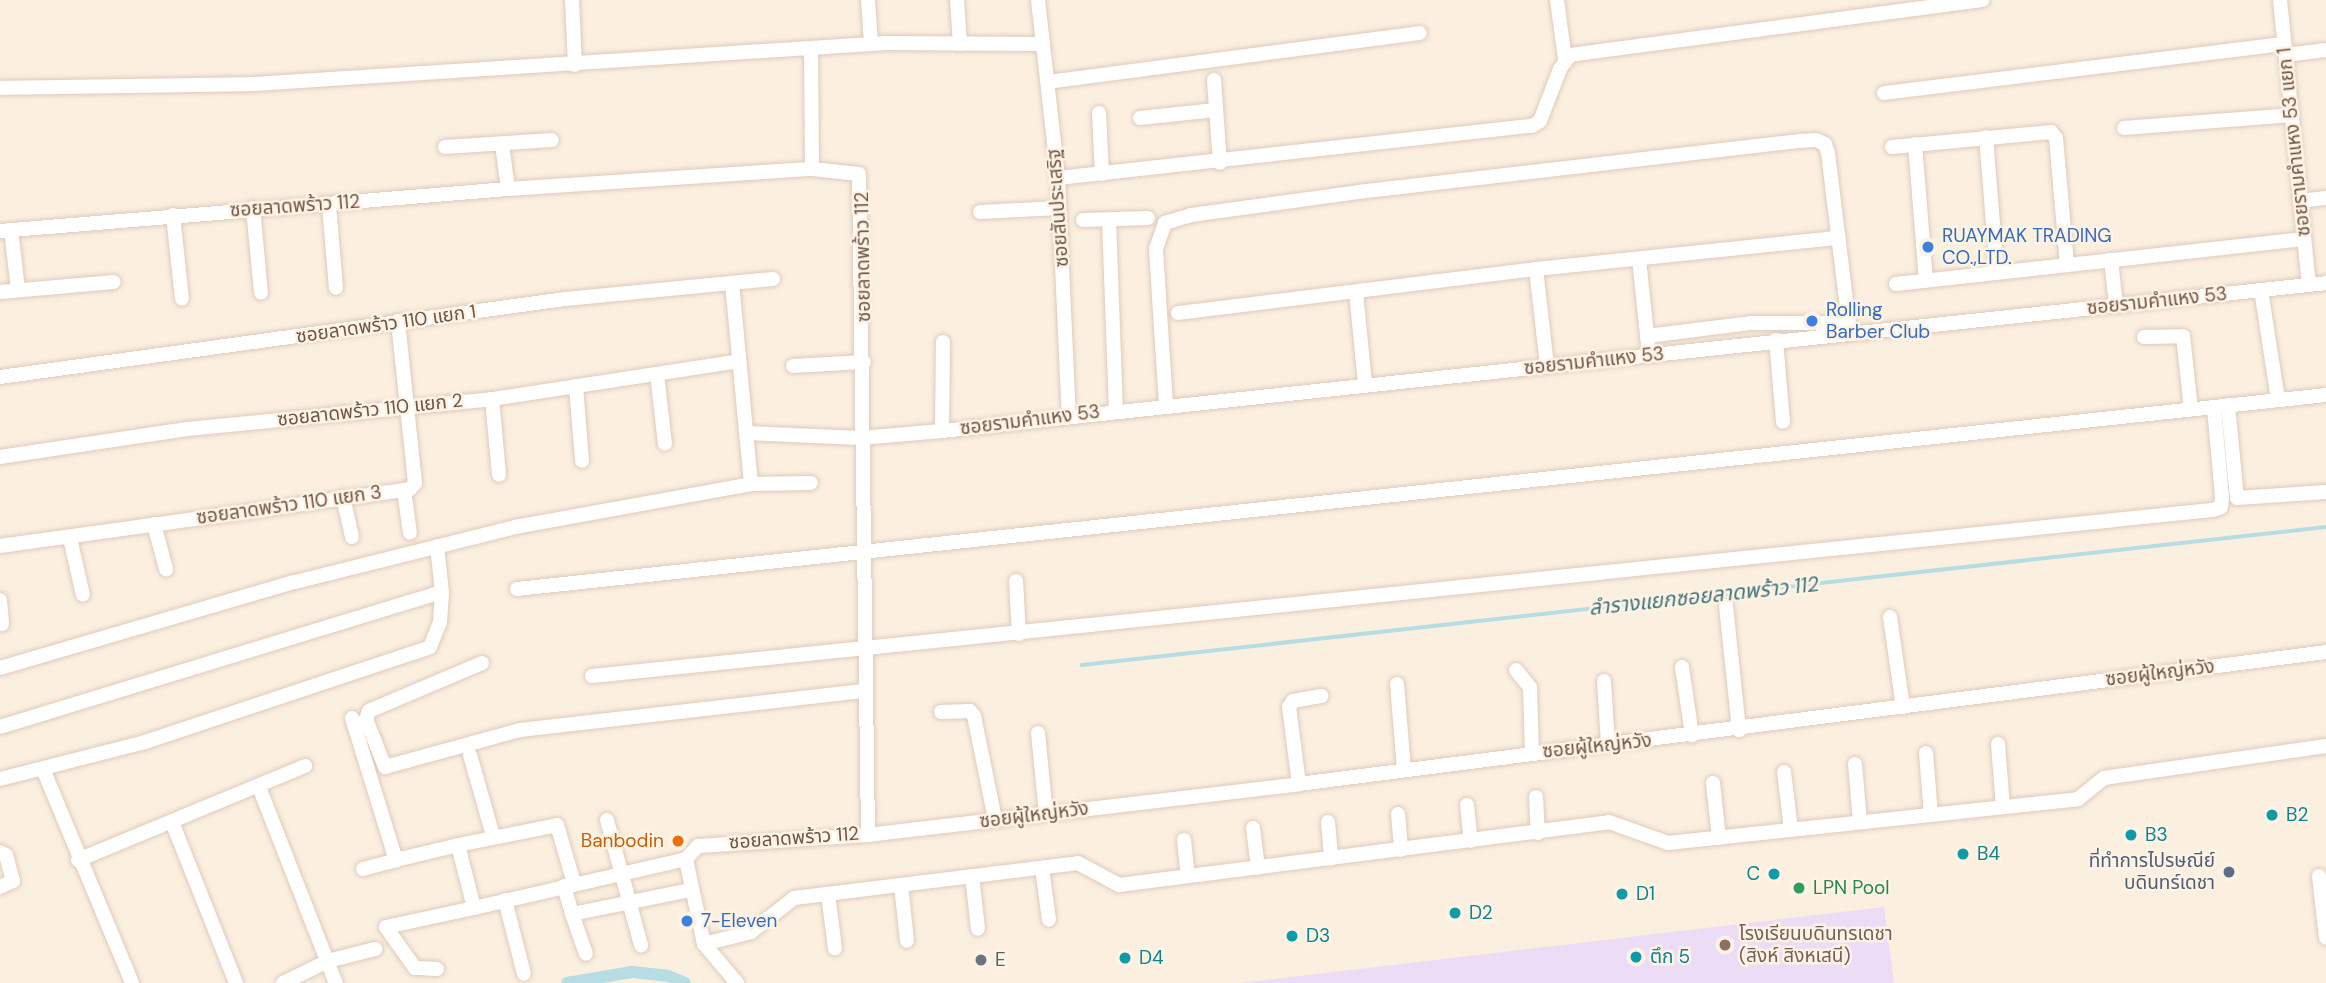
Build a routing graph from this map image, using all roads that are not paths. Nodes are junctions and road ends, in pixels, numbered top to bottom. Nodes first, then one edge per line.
1 (572, 0) edge
2 (868, 0) edge
3 (957, 0) edge
4 (1038, 0) edge
5 (1557, 0) edge
6 (1982, 0) edge
7 (2280, 0) edge
8 (1420, 33) dead end
9 (871, 44) junction
10 (960, 44) junction
11 (1042, 44) junction
12 (811, 49) junction
13 (2285, 49) junction
14 (2326, 50) edge
15 (1565, 59) junction
16 (575, 65) junction
17 (1214, 80) dead end
18 (1048, 82) junction
19 (0, 88) edge
20 (1884, 93) dead end
21 (1216, 110) junction
22 (1099, 113) dead end
23 (2292, 115) junction
24 (1140, 118) dead end
25 (2124, 128) dead end
26 (1986, 137) junction
27 (552, 140) dead end
28 (502, 144) junction
29 (1915, 145) junction
30 (445, 147) dead end
31 (1892, 147) dead end
32 (1220, 163) junction
33 (812, 169) junction
34 (1101, 174) junction
35 (1058, 178) junction
36 (508, 189) junction
37 (2326, 198) edge
38 (2300, 201) junction
39 (329, 205) junction
40 (253, 208) junction
41 (1059, 208) junction
42 (980, 212) dead end
43 (173, 215) junction
44 (1149, 218) dead end
45 (1083, 220) dead end
46 (1109, 220) junction
47 (6, 231) edge
48 (1838, 238) junction
49 (2304, 239) junction
50 (1639, 259) junction
51 (2111, 260) junction
52 (2067, 265) junction
53 (1536, 269) junction
54 (1997, 273) junction
55 (773, 279) dead end
56 (1926, 281) junction
57 (114, 282) dead end
58 (732, 283) junction
59 (2326, 283) edge
60 (1896, 284) dead end
61 (2309, 284) junction
62 (336, 288) dead end
63 (18, 290) junction
64 (2261, 290) junction
65 (0, 292) edge
66 (1356, 292) junction
67 (261, 293) dead end
68 (181, 299) dead end
69 (2116, 305) junction
70 (1178, 313) dead end
71 (398, 321) junction
72 (1850, 328) junction
73 (1647, 336) junction
74 (2144, 337) dead end
75 (1776, 340) junction
76 (943, 342) dead end
77 (1649, 356) junction
78 (739, 361) junction
79 (864, 362) junction
80 (793, 366) dead end
81 (1547, 366) junction
82 (657, 374) junction
83 (0, 377) edge
84 (1364, 384) junction
85 (576, 386) junction
86 (2326, 395) edge
87 (492, 399) junction
88 (2278, 400) junction
89 (408, 404) junction
90 (1167, 405) junction
91 (2221, 406) junction
92 (2191, 410) junction
93 (1116, 411) junction
94 (1069, 416) junction
95 (1783, 422) dead end
96 (942, 430) junction
97 (746, 433) junction
98 (861, 438) junction
99 (665, 444) dead end
100 (0, 457) edge
101 (582, 461) dead end
102 (499, 475) dead end
103 (811, 483) dead end
104 (751, 484) junction
105 (404, 490) junction
106 (2326, 492) edge
107 (343, 498) junction
108 (154, 524) junction
109 (410, 533) dead end
110 (352, 537) dead end
111 (69, 538) junction
112 (438, 545) junction
113 (0, 546) edge
114 (863, 553) junction
115 (166, 569) dead end
116 (1016, 581) dead end
117 (517, 589) dead end
118 (442, 592) junction
119 (83, 595) dead end
120 (0, 600) edge
121 (1726, 606) dead end
122 (1890, 617) dead end
123 (2, 624) dead end
124 (1019, 634) junction
125 (863, 645) junction
126 (2326, 652) edge
127 (482, 663) dead end
128 (1682, 667) dead end
129 (0, 668) edge
130 (1516, 670) dead end
131 (592, 676) dead end
132 (1604, 681) dead end
133 (1397, 684) dead end
134 (863, 691) junction
135 (1322, 695) dead end
136 (1903, 708) junction
137 (941, 712) dead end
138 (352, 718) dead end
139 (0, 727) edge
140 (1739, 730) junction
141 (1038, 733) dead end
142 (1692, 735) junction
143 (1998, 744) dead end
144 (1608, 745) junction
145 (2326, 746) edge
146 (1532, 753) junction
147 (1926, 753) dead end
148 (470, 755) dead end
149 (1855, 764) dead end
150 (305, 766) dead end
151 (43, 769) junction
152 (1404, 769) junction
153 (1784, 772) dead end
154 (0, 779) edge
155 (1713, 783) dead end
156 (1299, 784) junction
157 (259, 787) junction
158 (1536, 797) dead end
159 (1467, 806) dead end
160 (2003, 807) junction
161 (1046, 814) junction
162 (1398, 814) dead end
163 (1931, 815) junction
164 (995, 819) junction
165 (607, 820) dead end
166 (172, 822) junction
167 (1328, 822) dead end
168 (1860, 822) junction
169 (1253, 828) dead end
170 (1791, 830) junction
171 (1538, 833) junction
172 (868, 835) junction
173 (493, 836) junction
174 (1719, 838) junction
175 (1184, 840) dead end
176 (1471, 841) junction
177 (458, 845) junction
178 (1401, 850) junction
179 (0, 852) edge
180 (686, 859) junction
181 (1331, 859) junction
182 (78, 860) junction
183 (396, 860) junction
184 (1042, 867) junction
185 (1258, 868) junction
186 (363, 869) dead end
187 (622, 871) junction
188 (972, 876) junction
189 (1188, 876) junction
190 (2319, 876) dead end
191 (569, 884) junction
192 (901, 885) junction
193 (0, 887) edge
194 (691, 890) junction
195 (828, 894) junction
196 (505, 900) junction
197 (629, 902) junction
198 (474, 908) junction
199 (572, 914) junction
200 (1049, 920) dead end
201 (978, 929) dead end
202 (2326, 938) edge
203 (907, 942) dead end
204 (704, 944) junction
205 (641, 945) dead end
206 (375, 949) dead end
207 (835, 949) dead end
208 (586, 954) dead end
209 (328, 961) junction
210 (437, 969) dead end
211 (523, 974) dead end
212 (132, 983) edge
213 (236, 983) edge
214 (283, 983) edge
215 (336, 983) edge
216 (737, 983) edge

1 - 16 street
2 - 9 street
3 - 10 street
4 - 11 street, ซอยสันประเสริฐ
5 - 15 street
6 - 15 street
7 - 13 street, ซอยรามคำแหง 53 แยก 1
8 - 18 street
9 - 10 street
9 - 12 street
10 - 11 street
11 - 18 street, ซอยสันประเสริฐ
12 - 16 street
12 - 33 street
13 - 14 street
13 - 20 street
13 - 23 street, ซอยรามคำแหง 53 แยก 1
15 - 32 street
16 - 19 street
17 - 21 street
18 - 35 street, ซอยสันประเสริฐ
21 - 24 street
21 - 32 street
22 - 34 street
23 - 25 street
23 - 38 street, ซอยรามคำแหง 53 แยก 1
26 - 29 street
26 - 52 street
26 - 54 street
27 - 28 street
28 - 30 street
28 - 36 street
29 - 31 street
29 - 56 street
32 - 34 street
33 - 36 street, ซอยลาดพร้าว 112
33 - 79 street, ซอยลาดพร้าว 112
34 - 35 street
35 - 41 street, ซอยสันประเสริฐ
36 - 39 street, ซอยลาดพร้าว 112
37 - 38 street
38 - 49 street, ซอยรามคำแหง 53 แยก 1
39 - 40 street, ซอยลาดพร้าว 112
39 - 62 street
40 - 43 street, ซอยลาดพร้าว 112
40 - 67 street
41 - 42 street
41 - 94 street, ซอยสันประเสริฐ
43 - 47 street, ซอยลาดพร้าว 112
43 - 68 street
44 - 46 street
45 - 46 street
46 - 93 street
47 - 63 street
48 - 50 street
48 - 72 street
48 - 90 street
49 - 51 street
49 - 61 street, ซอยรามคำแหง 53 แยก 1
50 - 53 street
50 - 73 street
51 - 52 street
51 - 69 street
52 - 54 street
53 - 66 street
53 - 81 street
54 - 56 street
55 - 58 street, ซอยลาดพร้าว 110 แยก 1
56 - 60 street
57 - 63 street
58 - 71 street, ซอยลาดพร้าว 110 แยก 1
58 - 78 street
59 - 61 street, ซอยรามคำแหง 53
61 - 64 street, ซอยรามคำแหง 53
63 - 65 street
64 - 69 street, ซอยรามคำแหง 53
64 - 88 street
66 - 70 street
66 - 84 street
69 - 72 street, ซอยรามคำแหง 53
71 - 83 street, ซอยลาดพร้าว 110 แยก 1
71 - 89 street, ซอยลาดพร้าว 110 แยก 3
72 - 73 street
72 - 75 street, ซอยรามคำแหง 53
73 - 77 street
74 - 92 street
75 - 77 street, ซอยรามคำแหง 53
75 - 95 street
76 - 96 street
77 - 81 street, ซอยรามคำแหง 53
78 - 82 street, ซอยลาดพร้าว 110 แยก 2
78 - 97 street
79 - 80 street
79 - 98 street, ซอยลาดพร้าว 112
81 - 84 street, ซอยรามคำแหง 53
82 - 85 street, ซอยลาดพร้าว 110 แยก 2
82 - 99 street
84 - 90 street, ซอยรามคำแหง 53
85 - 87 street, ซอยลาดพร้าว 110 แยก 2
85 - 101 street
86 - 88 street
87 - 89 street, ซอยลาดพร้าว 110 แยก 2
87 - 102 street
88 - 91 street
89 - 100 street, ซอยลาดพร้าว 110 แยก 2
89 - 105 street, ซอยลาดพร้าว 110 แยก 3
90 - 93 street, ซอยรามคำแหง 53
91 - 92 street
91 - 106 street
91 - 124 street
92 - 114 street
93 - 94 street, ซอยรามคำแหง 53
94 - 96 street, ซอยรามคำแหง 53
96 - 98 street, ซอยรามคำแหง 53
97 - 98 street, ซอยรามคำแหง 53
97 - 104 street
98 - 114 street, ซอยลาดพร้าว 112
103 - 104 street
104 - 112 street
105 - 107 street, ซอยลาดพร้าว 110 แยก 3
105 - 109 street
107 - 108 street, ซอยลาดพร้าว 110 แยก 3
107 - 110 street
108 - 111 street, ซอยลาดพร้าว 110 แยก 3
108 - 115 street
111 - 113 street, ซอยลาดพร้าว 110 แยก 3
111 - 119 street
112 - 118 street
112 - 129 street
114 - 117 street
114 - 125 street, ซอยลาดพร้าว 112
116 - 124 street
118 - 139 street
118 - 151 street
120 - 123 street
121 - 140 street
122 - 136 street
124 - 125 street
125 - 131 street
125 - 134 street, ซอยลาดพร้าว 112
126 - 136 street, ซอยผู้ใหญ่หวัง
127 - 134 street
128 - 142 street
130 - 146 street
132 - 144 street
133 - 152 street
134 - 172 street, ซอยลาดพร้าว 112
135 - 156 street
136 - 140 street, ซอยผู้ใหญ่หวัง
137 - 164 street
138 - 183 street
140 - 142 street, ซอยผู้ใหญ่หวัง
141 - 161 street
142 - 144 street, ซอยผู้ใหญ่หวัง
143 - 160 street
144 - 146 street, ซอยผู้ใหญ่หวัง
145 - 160 street
146 - 152 street, ซอยผู้ใหญ่หวัง
147 - 163 street
148 - 173 street
149 - 168 street
150 - 157 street
151 - 154 street
151 - 182 street
152 - 156 street, ซอยผู้ใหญ่หวัง
153 - 170 street
155 - 174 street
156 - 161 street, ซอยผู้ใหญ่หวัง
157 - 166 street
157 - 209 street
158 - 171 street
159 - 176 street
160 - 163 street
161 - 164 street, ซอยผู้ใหญ่หวัง
162 - 178 street
163 - 168 street
164 - 172 street, ซอยผู้ใหญ่หวัง
165 - 187 street
166 - 182 street
166 - 213 street
167 - 181 street
168 - 170 street
169 - 185 street
170 - 174 street
171 - 174 street
171 - 176 street
172 - 180 street, ซอยลาดพร้าว 112
173 - 177 street
173 - 191 street
175 - 189 street
176 - 178 street
177 - 183 street
177 - 198 street
178 - 181 street
179 - 193 street
180 - 187 street, ซอยลาดพร้าว 112
180 - 194 street
181 - 185 street
182 - 212 street
183 - 186 street
184 - 188 street
184 - 189 street
184 - 200 street
185 - 189 street
187 - 191 street, ซอยลาดพร้าว 112
187 - 197 street
188 - 192 street
188 - 201 street
190 - 202 street
191 - 196 street, ซอยลาดพร้าว 112
191 - 199 street
192 - 195 street
192 - 203 street
194 - 197 street
194 - 204 street
195 - 204 street
195 - 207 street
196 - 198 street, ซอยลาดพร้าว 112
196 - 211 street
197 - 199 street
197 - 205 street
198 - 210 street, ซอยลาดพร้าว 112
199 - 208 street
204 - 216 street
206 - 209 street
209 - 214 street
209 - 215 street

